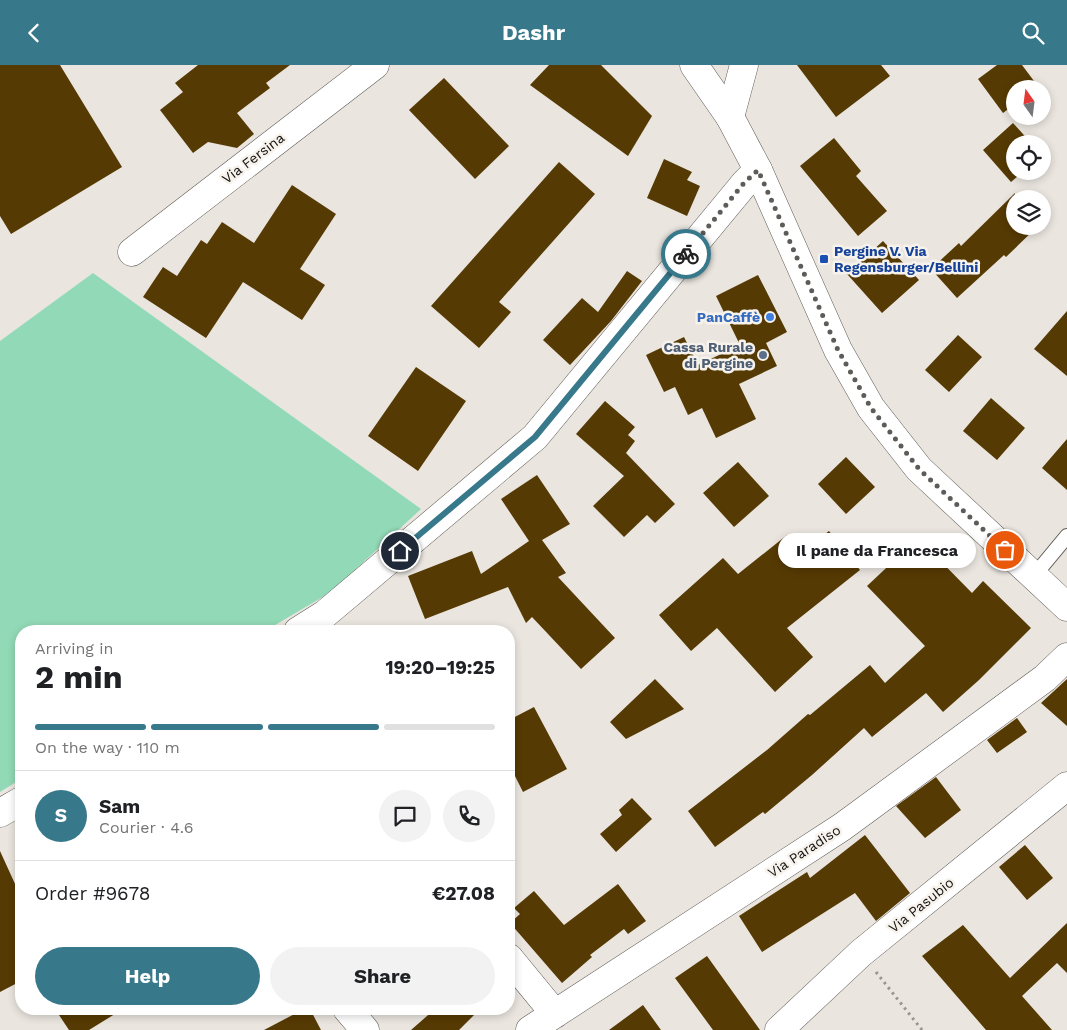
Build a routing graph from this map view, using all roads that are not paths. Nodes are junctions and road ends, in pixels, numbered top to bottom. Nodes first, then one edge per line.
1 (375, 65) edge
2 (694, 65) edge
3 (744, 65) edge
4 (730, 117) junction
5 (758, 170) junction
6 (132, 252) dead end
7 (1067, 536) edge
8 (1033, 577) junction
9 (1067, 607) edge
10 (329, 623) edge
11 (1067, 657) edge
12 (1067, 786) edge
13 (15, 804) edge
14 (0, 813) edge
15 (515, 965) edge
16 (555, 1014) junction
17 (352, 1015) edge
18 (365, 1030) edge
19 (530, 1030) edge
20 (779, 1030) edge

1 - 6 street, Via Fersina
2 - 4 street
3 - 4 street
4 - 5 street
5 - 8 street
5 - 10 street
7 - 8 lane
8 - 9 street
11 - 16 street, Via Paradiso
12 - 20 street, Via Pasubio
13 - 14 street
15 - 16 street
16 - 19 street, Via Paradiso
17 - 18 street

